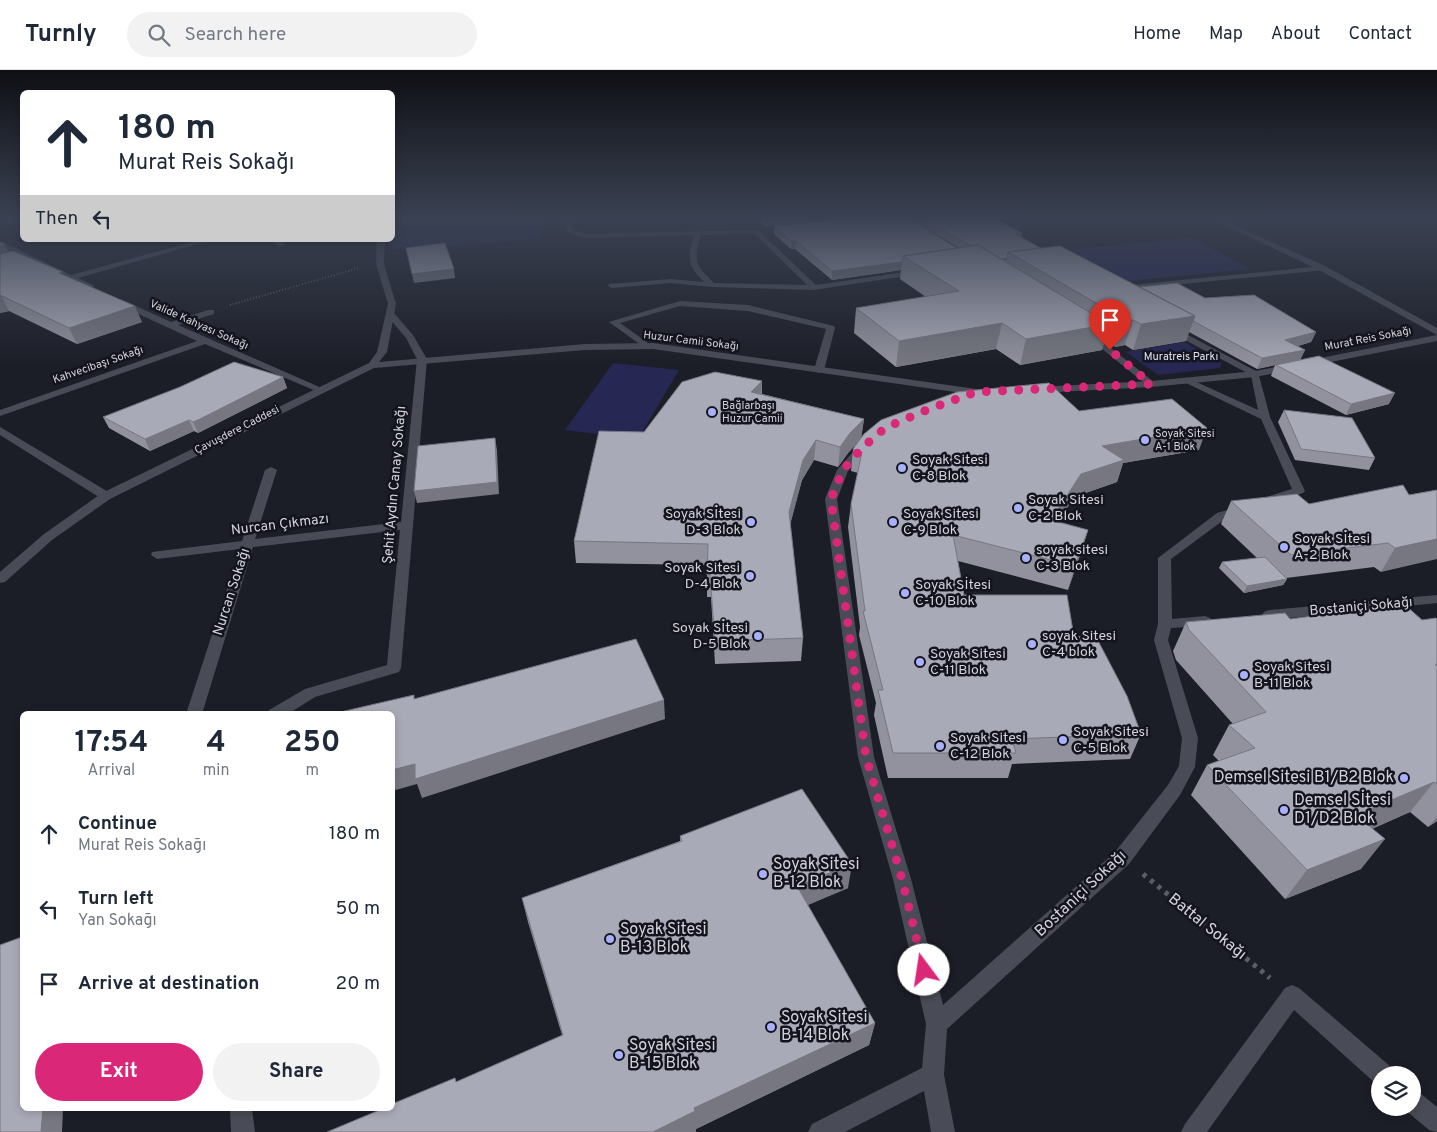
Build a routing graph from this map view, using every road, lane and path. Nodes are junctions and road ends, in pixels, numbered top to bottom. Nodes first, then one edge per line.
1 (49, 268) edge
2 (108, 268) edge
3 (360, 268) edge
4 (381, 268) edge
5 (695, 268) edge
6 (793, 268) edge
7 (1322, 268) joint
8 (927, 271) edge
9 (70, 278) junction
10 (712, 285) junction
11 (612, 286) dead end
12 (814, 288) junction
13 (1111, 289) edge
14 (95, 290) edge
15 (112, 298) edge
16 (210, 312) joint
17 (390, 314) junction
18 (1161, 323) edge
19 (170, 325) junction
20 (1080, 329) edge
21 (1437, 332) edge
22 (1437, 338) edge
23 (205, 341) junction
24 (645, 345) junction
25 (422, 359) junction
26 (372, 365) junction
27 (819, 370) junction
28 (1255, 374) junction
29 (1189, 382) junction
30 (1151, 384) junction
31 (320, 389) junction
32 (1025, 390) edge
33 (996, 391) edge
34 (976, 392) junction
35 (949, 402) edge
36 (0, 413) edge
37 (1265, 417) junction
38 (0, 430) edge
39 (873, 438) edge
40 (271, 470) dead end
41 (106, 496) junction
42 (407, 526) junction
43 (248, 544) junction
44 (157, 555) dead end
45 (0, 579) edge
46 (1437, 599) edge
47 (1251, 617) edge
48 (1222, 619) edge
49 (1165, 624) junction
50 (195, 711) edge
51 (280, 711) edge
52 (1122, 858) junction
53 (1292, 995) junction
54 (937, 1024) junction
55 (1373, 1066) edge
56 (932, 1075) junction
57 (1421, 1109) edge
58 (241, 1111) edge
59 (1437, 1122) edge
60 (243, 1132) edge
61 (820, 1132) edge
62 (943, 1132) edge
63 (1193, 1132) edge

1 - 9 street
2 - 9 street
3 - 16 path
4 - 17 street
5 - 10 street
6 - 12 street
7 - 13 street
7 - 21 street
8 - 12 street
9 - 14 street
10 - 11 street
10 - 12 street
15 - 19 street, Valide Kahyası Sokağı
16 - 19 street
17 - 25 street
17 - 26 street
18 - 28 street
19 - 23 street, Valide Kahyası Sokağı
20 - 30 street
22 - 28 street, Murat Reis Sokağı
23 - 31 street, Valide Kahyası Sokağı
23 - 36 street, Kahvecibaşı Sokağı
24 - 25 street, Huzur Camii Sokağı
24 - 27 street, Huzur Camii Sokağı
24 - 27 street
25 - 26 street, Huzur Camii Sokağı
25 - 42 street, Şehit Aydın Canay Sokağı
26 - 31 street, Çavuşdere Caddesi
27 - 34 street, Huzur Camii Sokağı
28 - 29 street, Murat Reis Sokağı
28 - 37 street, Bostaniçi Sokağı
29 - 30 street, Murat Reis Sokağı
29 - 37 street
30 - 32 street, Murat Reis Sokağı
31 - 41 street, Çavuşdere Caddesi
33 - 34 street
34 - 35 street
37 - 49 street, Bostaniçi Sokağı
38 - 41 street
39 - 54 street
40 - 43 street, Nurcan Sokağı
41 - 45 street, Çavuşdere Caddesi
42 - 43 street, Nurcan Çıkmazı
42 - 51 street, Şehit Aydın Canay Sokağı
43 - 44 street, Nurcan Çıkmazı
43 - 50 street, Nurcan Sokağı
46 - 47 street, Bostaniçi Sokağı
48 - 49 street
49 - 52 street, Bostaniçi Sokağı
52 - 53 path, Battal Sokağı
52 - 54 street, Bostaniçi Sokağı
53 - 55 street
53 - 63 street
54 - 56 street
56 - 61 street
56 - 62 street
57 - 59 street
58 - 60 street

